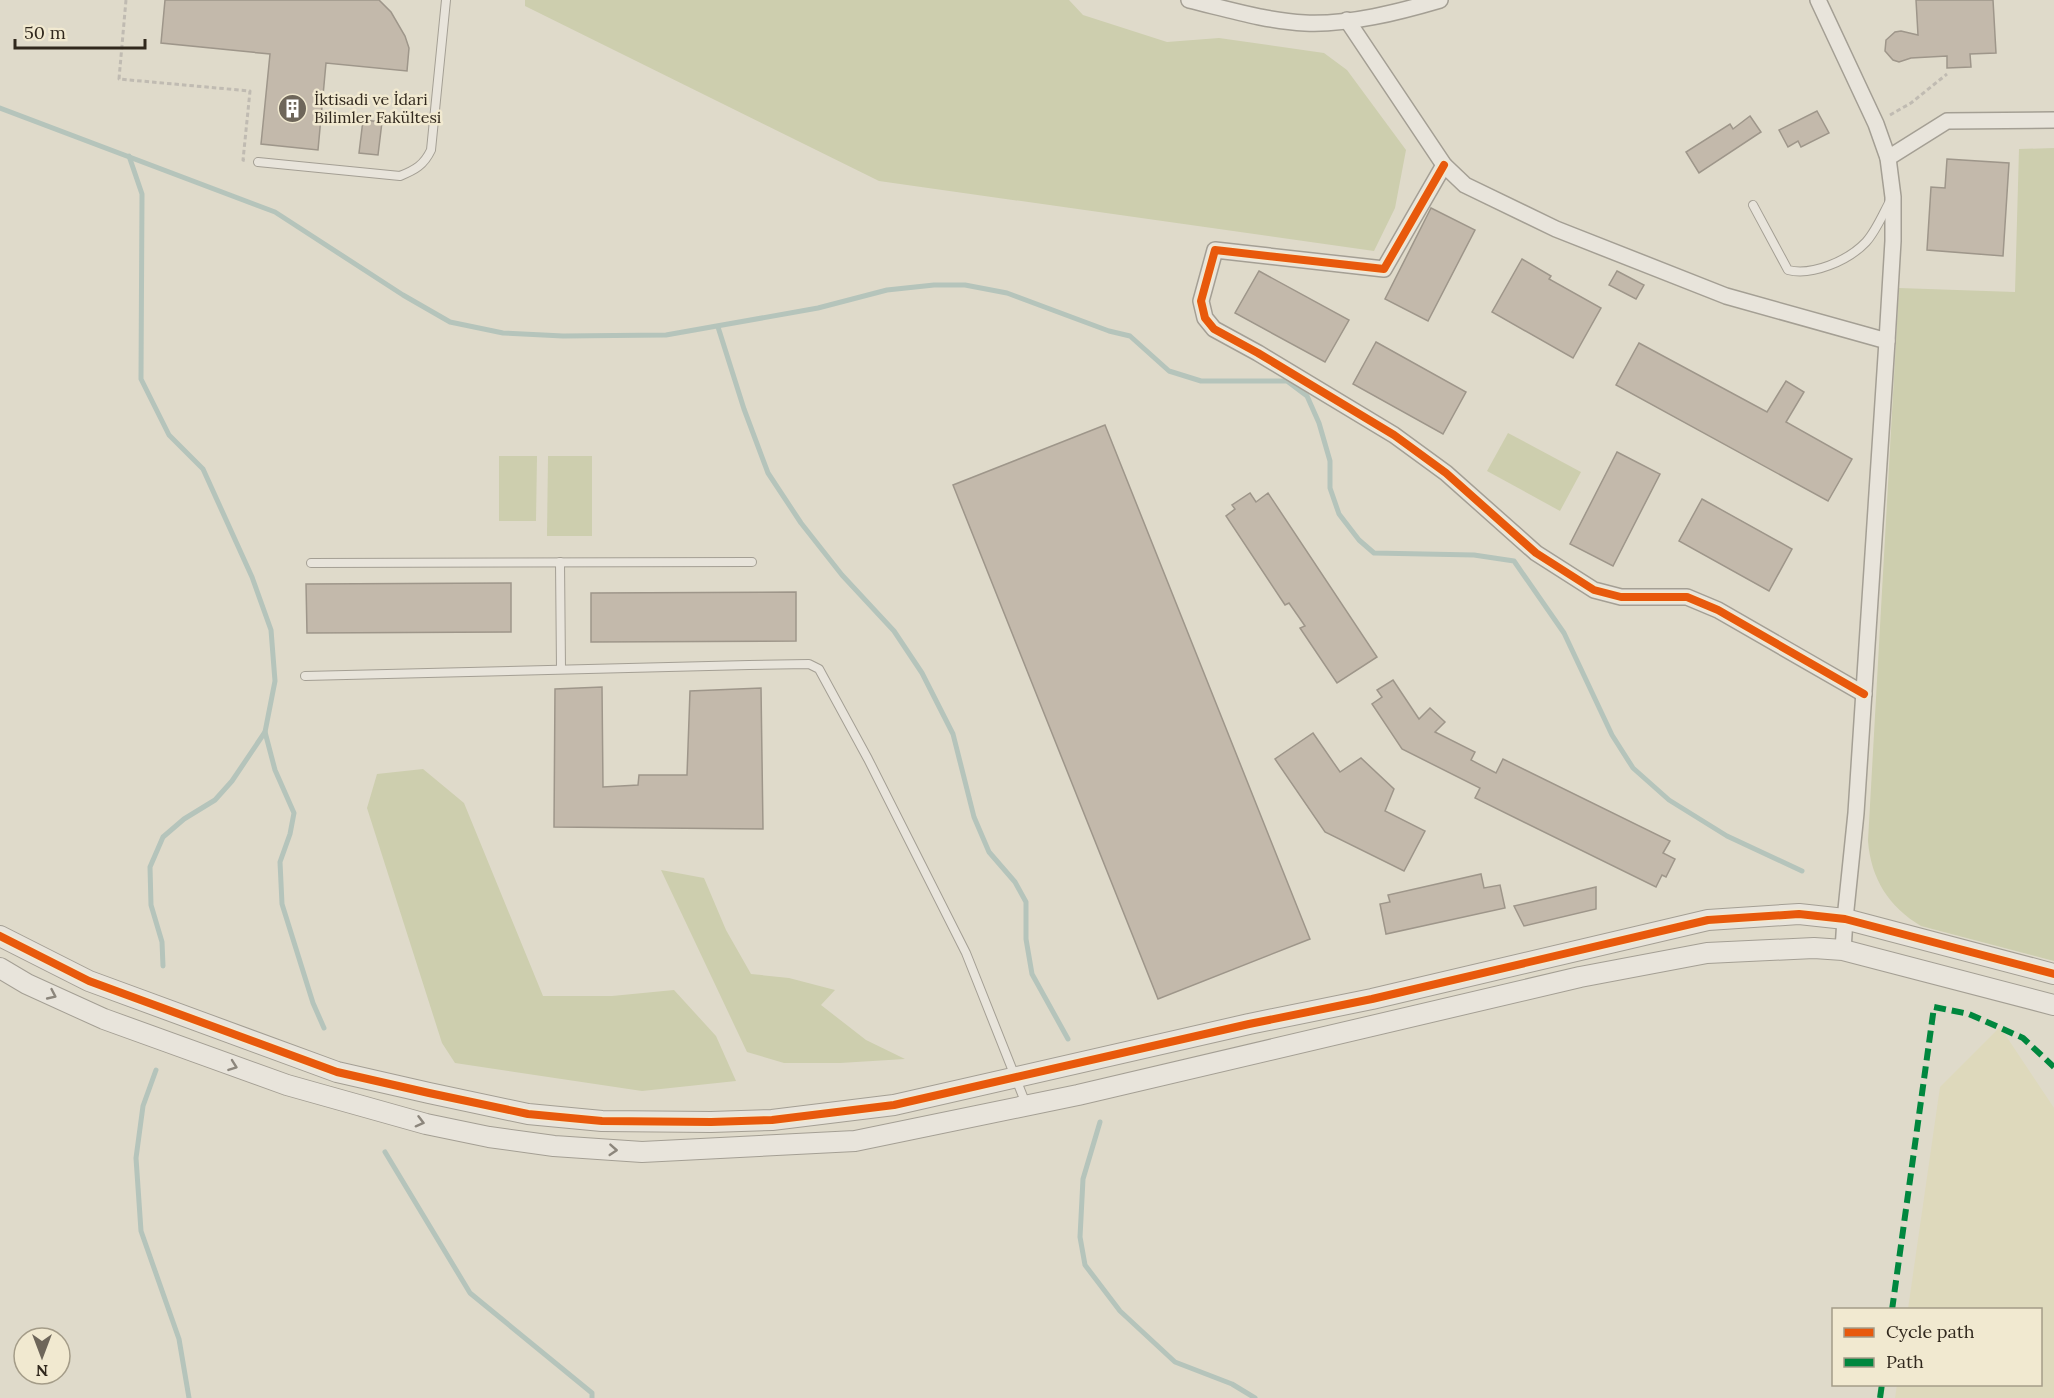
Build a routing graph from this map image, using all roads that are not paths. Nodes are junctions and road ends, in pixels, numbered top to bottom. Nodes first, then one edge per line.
1 (446, 0) edge
2 (1189, 0) edge
3 (1440, 0) edge
4 (1818, 0) edge
5 (1347, 20) junction
6 (2054, 120) edge
7 (1888, 158) junction
8 (258, 162) road end
9 (1444, 165) junction
10 (1893, 197) junction
11 (1753, 205) dead end
12 (1887, 341) junction
13 (560, 562) junction
14 (752, 562) dead end
15 (311, 563) dead end
16 (561, 669) junction
17 (305, 676) dead end
18 (1864, 694) junction
19 (1845, 919) junction
20 (0, 936) edge
21 (1844, 950) junction
22 (1570, 952) junction
23 (0, 968) edge
24 (2054, 974) edge
25 (1580, 977) junction
26 (1372, 999) junction
27 (2054, 1005) edge
28 (1378, 1024) junction
29 (1016, 1078) junction
30 (1027, 1106) junction

1 - 8 lane
2 - 5 street
3 - 5 street
4 - 7 street
5 - 9 street
6 - 7 street
7 - 10 street
9 - 12 street
9 - 18 street
10 - 11 lane
10 - 12 street
12 - 18 street
13 - 14 lane
13 - 15 lane
13 - 16 lane
16 - 17 lane
16 - 29 lane
18 - 19 street
19 - 21 street
19 - 22 street
19 - 24 street
20 - 29 street
21 - 25 street
21 - 27 street
22 - 25 street
22 - 26 street
23 -> 30 street
25 - 28 street
26 - 28 street
26 - 29 street
28 - 30 street
29 - 30 lane

